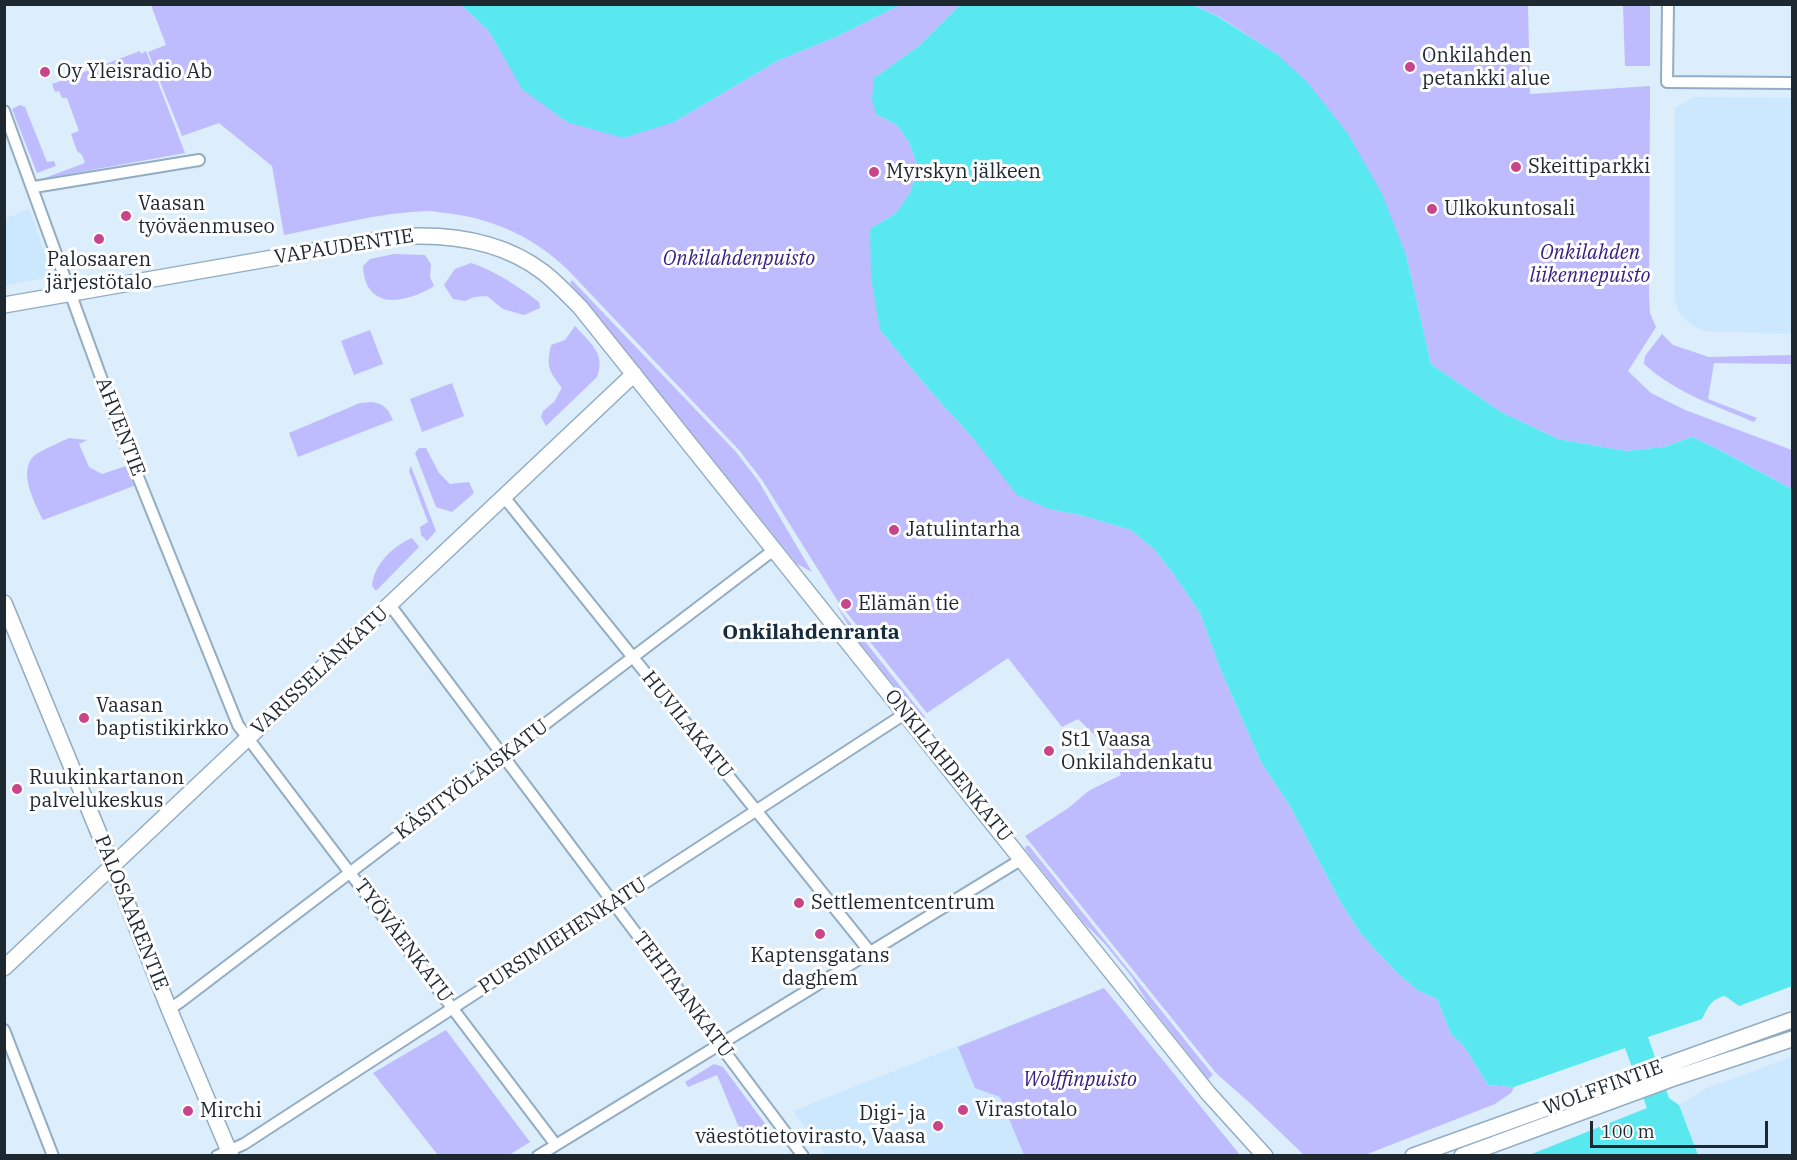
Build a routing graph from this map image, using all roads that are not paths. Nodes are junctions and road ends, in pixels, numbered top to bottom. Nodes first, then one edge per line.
1 (1668, 4) edge
2 (1792, 83) edge
3 (4, 111) edge
4 (199, 160) dead end
5 (34, 187) junction
6 (72, 293) junction
7 (4, 305) edge
8 (634, 374) junction
9 (504, 497) junction
10 (775, 549) junction
11 (4, 603) edge
12 (390, 605) junction
13 (633, 657) junction
14 (906, 713) junction
15 (249, 738) junction
16 (503, 757) junction
17 (756, 811) junction
18 (1022, 859) junction
19 (112, 865) junction
20 (351, 872) junction
21 (613, 904) junction
22 (870, 952) junction
23 (4, 968) edge
24 (453, 1008) junction
25 (169, 1009) junction
26 (1792, 1020) edge
27 (4, 1030) edge
28 (1792, 1039) edge
29 (720, 1044) junction
30 (1669, 1072) junction
31 (1630, 1087) junction
32 (556, 1145) junction
33 (225, 1154) edge
34 (53, 1155) edge
35 (538, 1155) edge
36 (803, 1155) edge
37 (1265, 1155) edge
38 (1413, 1155) edge
39 (1462, 1155) edge

1 - 2 street
3 - 5 street, AHVENTIE
4 - 5 street
5 - 6 street, AHVENTIE
6 - 7 main road, VAPAUDENTIE
6 - 8 main road, VAPAUDENTIE
6 - 15 street, AHVENTIE
8 - 9 main road, VARISSELÄNKATU
8 - 10 main road, ONKILAHDENKATU
9 - 12 main road, VARISSELÄNKATU
9 - 13 street, HUVILAKATU
10 - 13 street, KÄSITYÖLÄISKATU
10 - 14 main road, ONKILAHDENKATU
11 - 19 main road, PALOSAARENTIE
12 - 15 main road, VARISSELÄNKATU
12 - 16 street, TEHTAANKATU
13 - 16 street, KÄSITYÖLÄISKATU
13 - 17 street, HUVILAKATU
14 - 17 street, PURSIMIEHENKATU
14 - 18 main road, ONKILAHDENKATU
15 - 19 main road, VARISSELÄNKATU
15 - 20 street, TYÖVÄENKATU
16 - 20 street, KÄSITYÖLÄISKATU
16 - 21 street, TEHTAANKATU
17 - 21 street, PURSIMIEHENKATU
17 - 22 street, HUVILAKATU
18 - 22 street
18 - 37 main road, ONKILAHDENKATU
19 - 23 main road, VARISSELÄNKATU
19 - 25 main road, PALOSAARENTIE
20 - 24 street, TYÖVÄENKATU
20 - 25 street, KÄSITYÖLÄISKATU
21 - 24 street, PURSIMIEHENKATU
21 - 29 street, TEHTAANKATU
22 - 29 street
24 - 32 street, TYÖVÄENKATU
24 - 33 street, PURSIMIEHENKATU
25 - 33 main road, PALOSAARENTIE
26 - 30 main road, WOLFFINTIE
27 - 34 street
28 - 30 main road, WOLFFINTIE
29 - 32 street
29 - 36 street, TEHTAANKATU
30 - 31 main road, WOLFFINTIE
31 - 38 main road, WOLFFINTIE
31 - 39 main road, WOLFFINTIE
32 - 35 street

